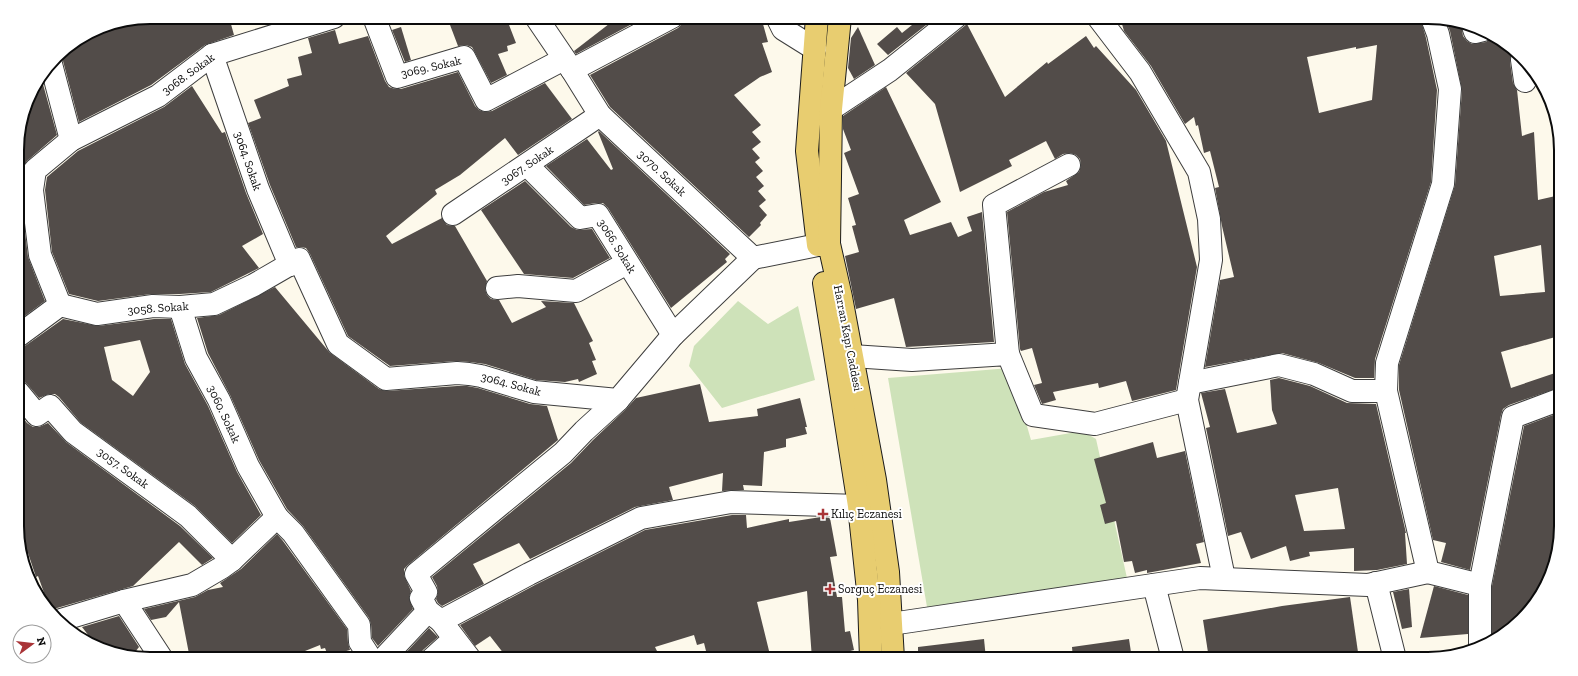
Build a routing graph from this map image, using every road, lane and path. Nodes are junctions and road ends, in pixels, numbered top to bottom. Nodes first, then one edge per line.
1 (311, 24) edge
2 (377, 24) edge
3 (541, 24) edge
4 (657, 24) edge
5 (780, 24) edge
6 (816, 24) edge
7 (839, 24) edge
8 (947, 24) edge
9 (1103, 24) edge
10 (1434, 24) edge
11 (814, 49) junction
12 (212, 55) junction
13 (568, 64) junction
14 (1523, 68) edge
15 (53, 70) edge
16 (1525, 81) dead end
17 (830, 109) junction
18 (600, 115) junction
19 (72, 140) junction
20 (527, 165) junction
21 (1069, 165) dead end
22 (453, 214) dead end
23 (823, 244) junction
24 (753, 258) junction
25 (294, 262) junction
26 (627, 263) junction
27 (497, 288) dead end
28 (60, 305) junction
29 (180, 306) junction
30 (24, 332) edge
31 (673, 335) junction
32 (1008, 354) junction
33 (852, 356) junction
34 (1188, 391) junction
35 (1386, 391) junction
36 (24, 399) edge
37 (618, 400) junction
38 (1554, 402) edge
39 (858, 506) junction
40 (277, 517) junction
41 (232, 560) junction
42 (1428, 572) junction
43 (1224, 578) junction
44 (1376, 583) junction
45 (1154, 584) junction
46 (1480, 585) junction
47 (124, 601) junction
48 (434, 616) junction
49 (65, 619) edge
50 (891, 624) junction
51 (454, 639) junction
52 (1480, 640) edge
53 (157, 652) edge
54 (367, 652) edge
55 (391, 652) edge
56 (440, 652) edge
57 (464, 652) edge
58 (871, 652) edge
59 (893, 652) edge
60 (1172, 652) edge
61 (1393, 652) edge

1 - 12 street, 3068. Sokak
2 - 13 street, 3069. Sokak
3 - 13 street, 3070. Sokak
4 - 13 street
5 - 11 street
6 - 11 main road, Harran Kapı Caddesi
7 - 17 main road, Harran Kapı Caddesi
8 - 17 street
9 - 34 street
10 - 35 street
11 - 23 main road, Harran Kapı Caddesi
12 - 19 street, 3068. Sokak
12 - 25 street, 3064. Sokak
13 - 18 street, 3070. Sokak
14 - 16 street
15 - 19 street
17 - 23 main road, Harran Kapı Caddesi
18 - 20 street, 3067. Sokak
18 - 24 street, 3070. Sokak
19 - 28 street, 3068. Sokak
20 - 22 street, 3067. Sokak
20 - 26 street, 3066. Sokak
21 - 32 street
23 - 24 street
23 - 33 main road, Harran Kapı Caddesi
23 - 39 main road, Harran Kapı Caddesi
24 - 31 street
25 - 29 street, 3058. Sokak
25 - 37 street, 3064. Sokak
26 - 27 street
26 - 31 street, 3066. Sokak
28 - 29 street, 3058. Sokak
28 - 30 street
29 - 40 street, 3060. Sokak
31 - 37 street
32 - 33 street
32 - 34 street
33 - 50 main road, Harran Kapı Caddesi
34 - 35 street
34 - 43 street
35 - 42 street
36 - 41 street, 3057. Sokak
37 - 48 street
38 - 46 street
39 - 48 street
39 - 58 main road, Harran Kapı Caddesi
40 - 41 street
40 - 54 street, 3060. Sokak
41 - 47 street
42 - 44 street
42 - 46 street
43 - 44 street
43 - 45 street
44 - 61 street
45 - 50 street
45 - 60 street
46 - 52 street
47 - 49 street
47 - 53 street
48 - 51 street
48 - 55 street
50 - 59 main road, Harran Kapı Caddesi
51 - 56 street
51 - 57 street

